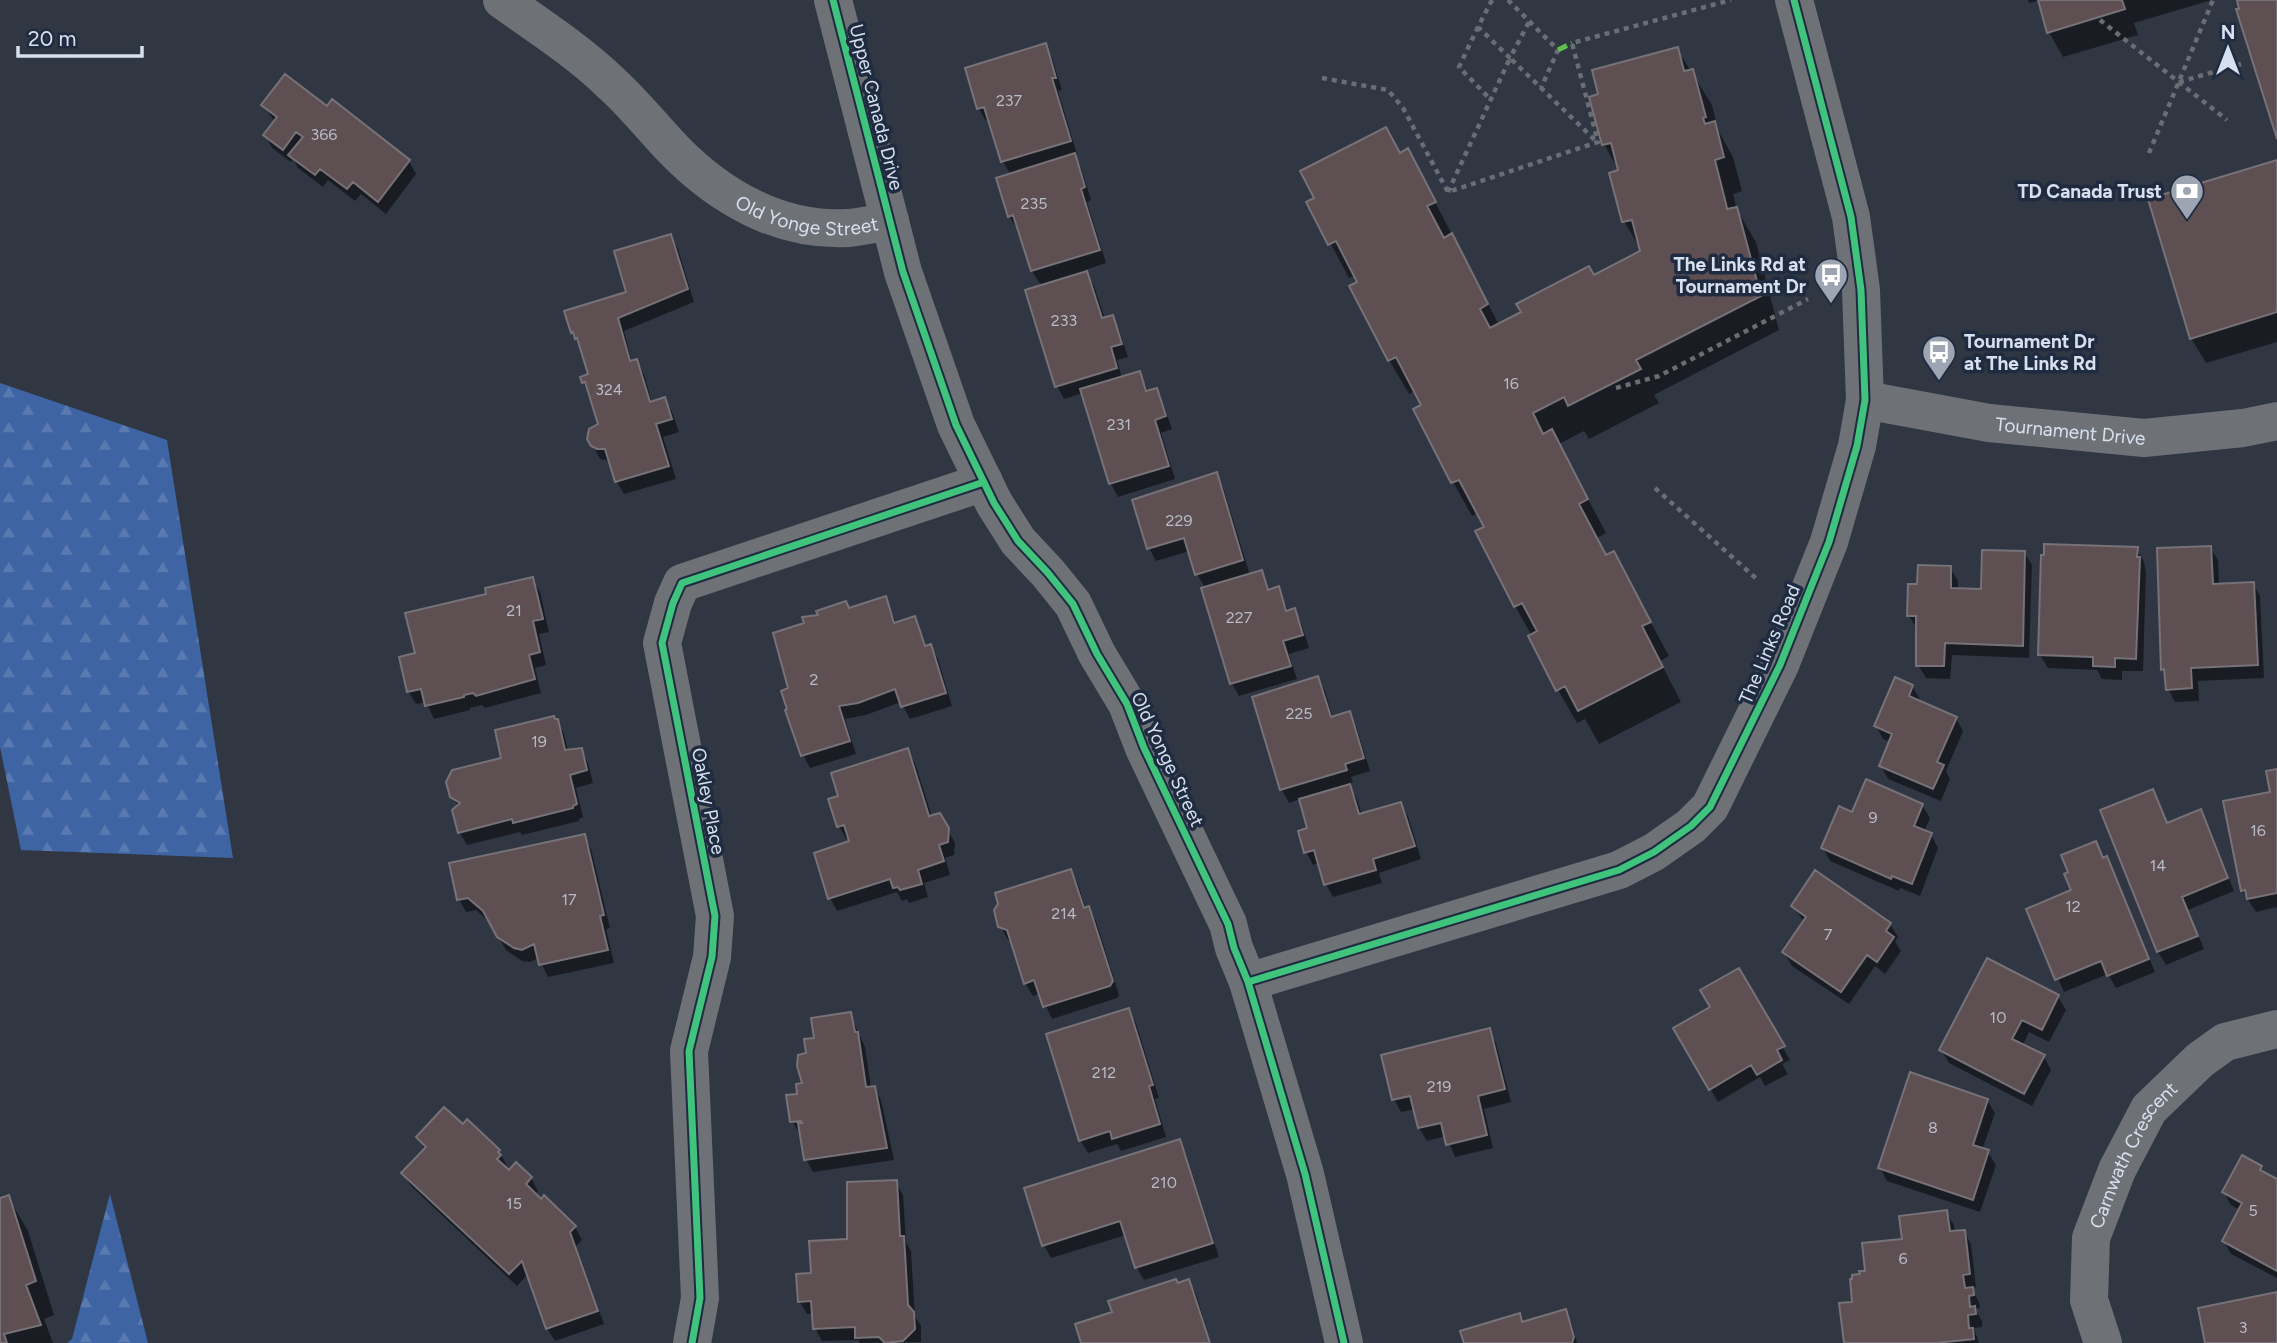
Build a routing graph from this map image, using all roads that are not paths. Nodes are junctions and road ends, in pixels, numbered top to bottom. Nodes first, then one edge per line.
1 (502, 0) edge
2 (833, 0) edge
3 (1794, 0) edge
4 (890, 221) junction
5 (1866, 400) junction
6 (2277, 421) edge
7 (984, 482) junction
8 (1248, 982) junction
9 (2277, 1028) edge
10 (692, 1343) edge
11 (1344, 1343) edge
12 (2103, 1343) edge

1 - 4 street, Old Yonge Street
2 - 4 street, Upper Canada Drive
3 - 5 street, The Links Road
4 - 7 street, Old Yonge Street
5 - 6 street, Tournament Drive
5 - 8 street, The Links Road
7 - 8 street, Old Yonge Street
7 - 10 street, Oakley Place
8 - 11 street, Old Yonge Street
9 - 12 street, Carnwath Crescent

